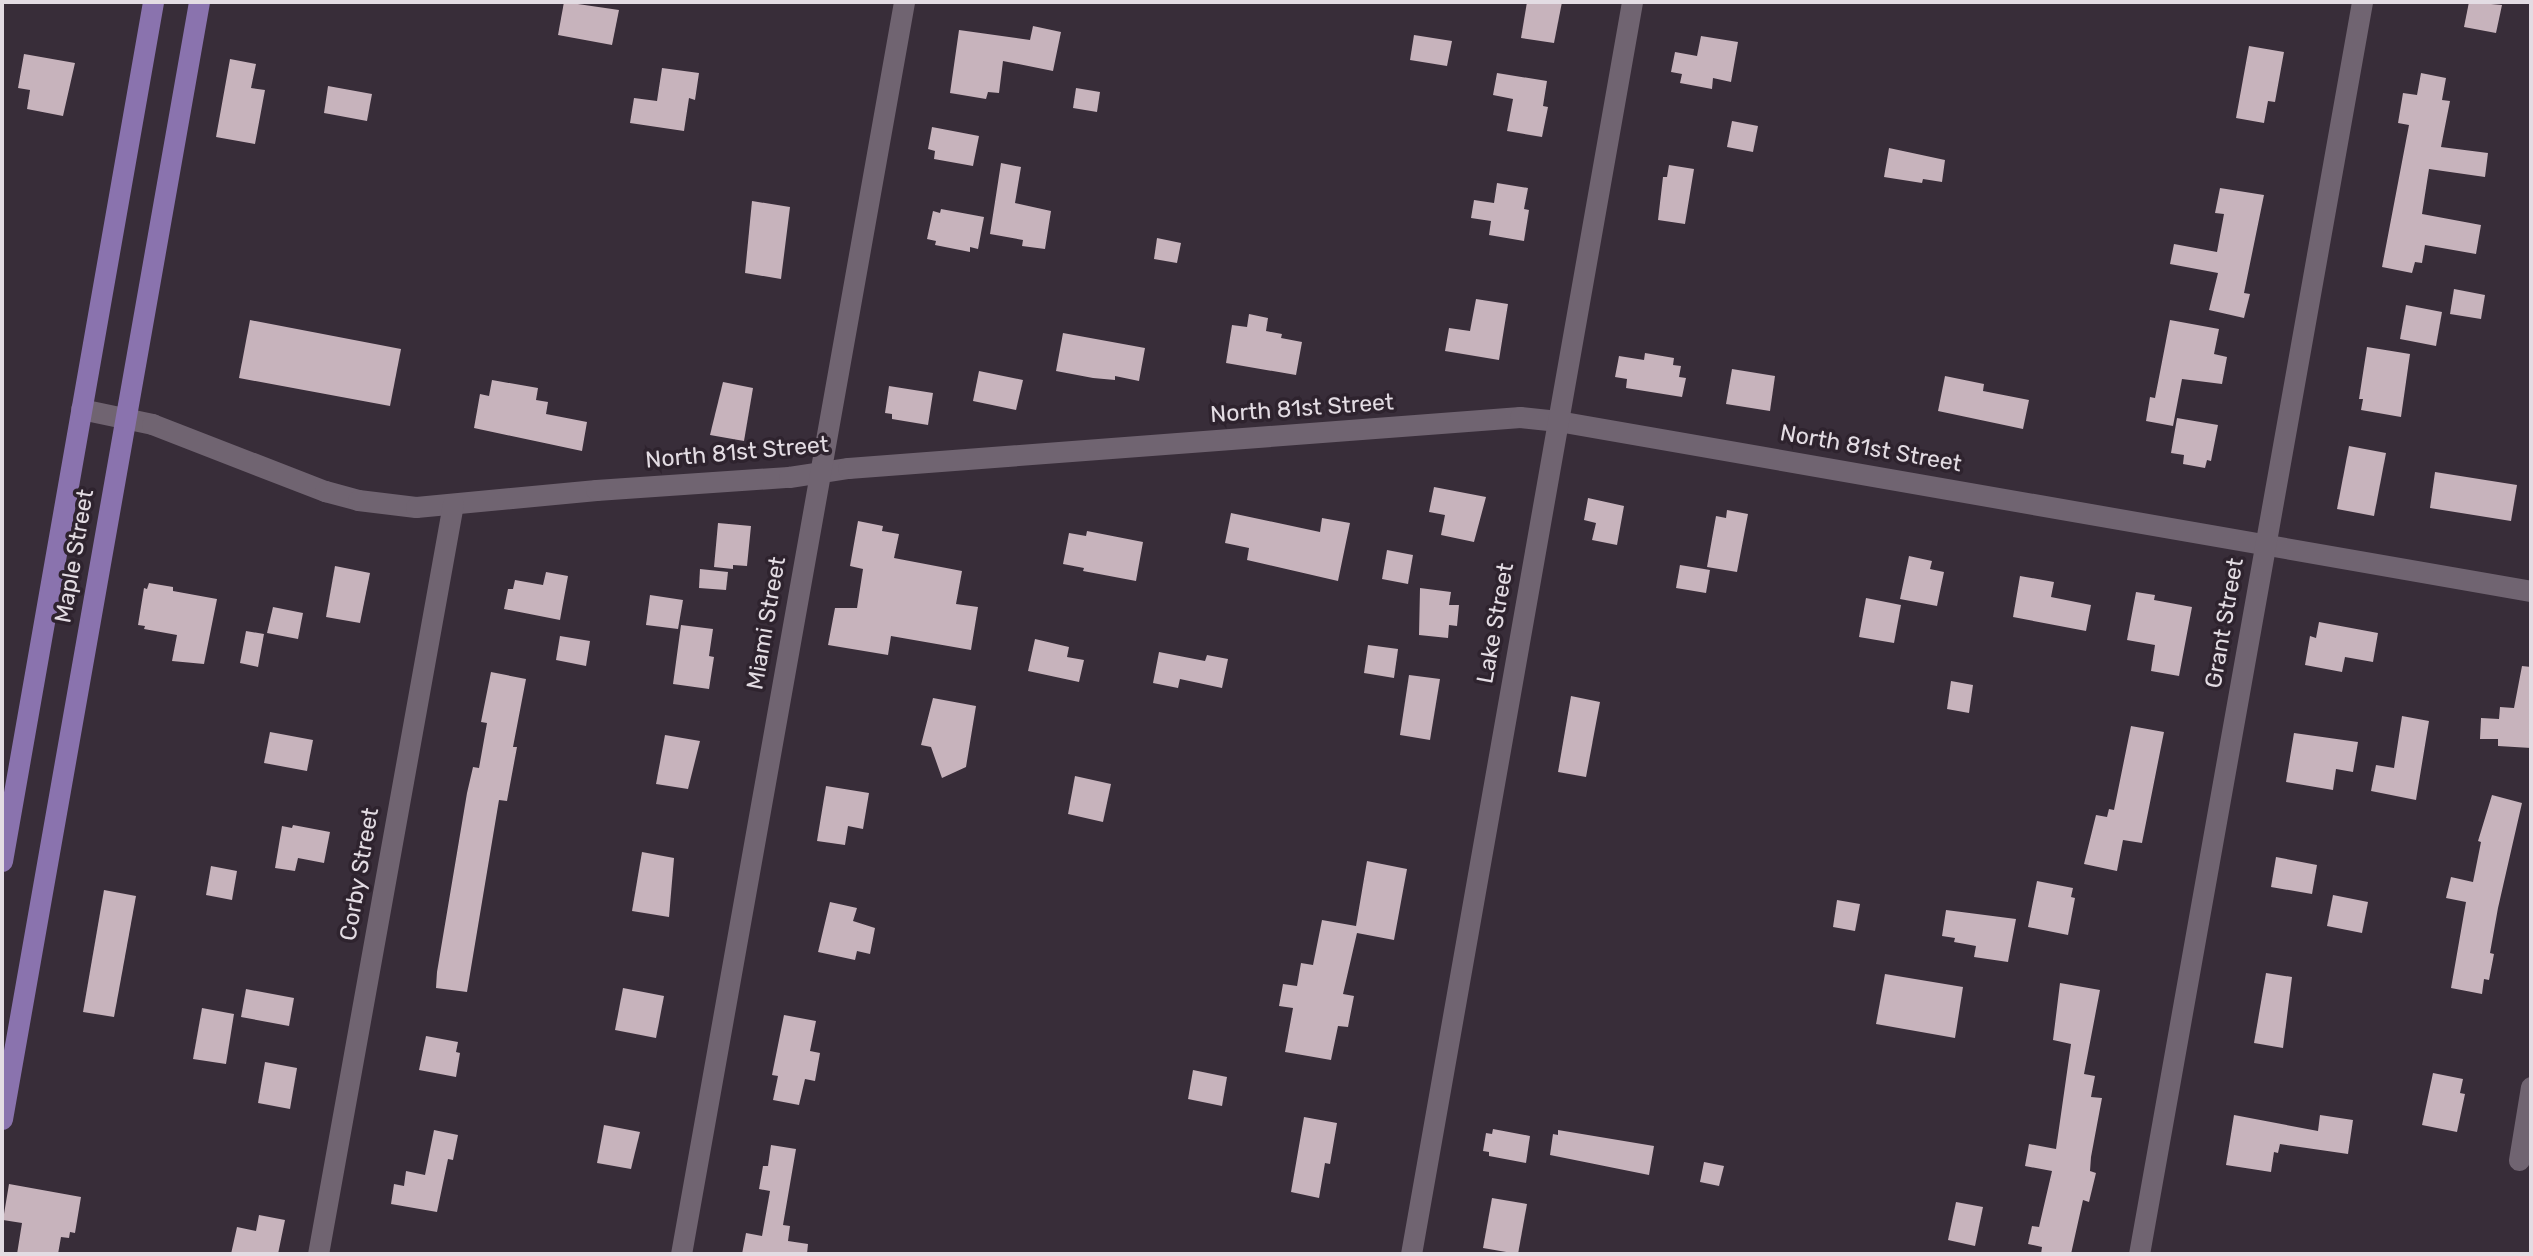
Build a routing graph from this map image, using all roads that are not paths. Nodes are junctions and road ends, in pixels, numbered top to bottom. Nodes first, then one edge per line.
1 (153, 2) edge
2 (199, 2) edge
3 (904, 2) edge
4 (1632, 2) edge
5 (2362, 2) edge
6 (81, 409) junction
7 (125, 417) junction
8 (1558, 421) junction
9 (819, 473) junction
10 (453, 504) junction
11 (2264, 543) junction
12 (2531, 591) edge
13 (2, 861) edge
14 (2531, 1087) edge
15 (2, 1119) edge
16 (2519, 1160) dead end
17 (318, 1254) edge
18 (681, 1254) edge
19 (1411, 1254) edge
20 (2139, 1254) edge

1 - 6 main road, Maple Street
2 - 7 main road, Maple Street
3 - 9 street, Miami Street
4 - 8 street, Lake Street
5 - 11 street, Grant Street
6 - 7 street, North 81st Street
6 - 13 main road, Maple Street
7 - 10 street, North 81st Street
7 - 15 main road, Maple Street
8 - 9 street, North 81st Street
8 - 11 street, North 81st Street
8 - 19 street, Lake Street
9 - 10 street, North 81st Street
9 - 18 street, Miami Street
10 - 17 street, Corby Street
11 - 12 street, North 81st Street
11 - 20 street, Grant Street
14 - 16 street

